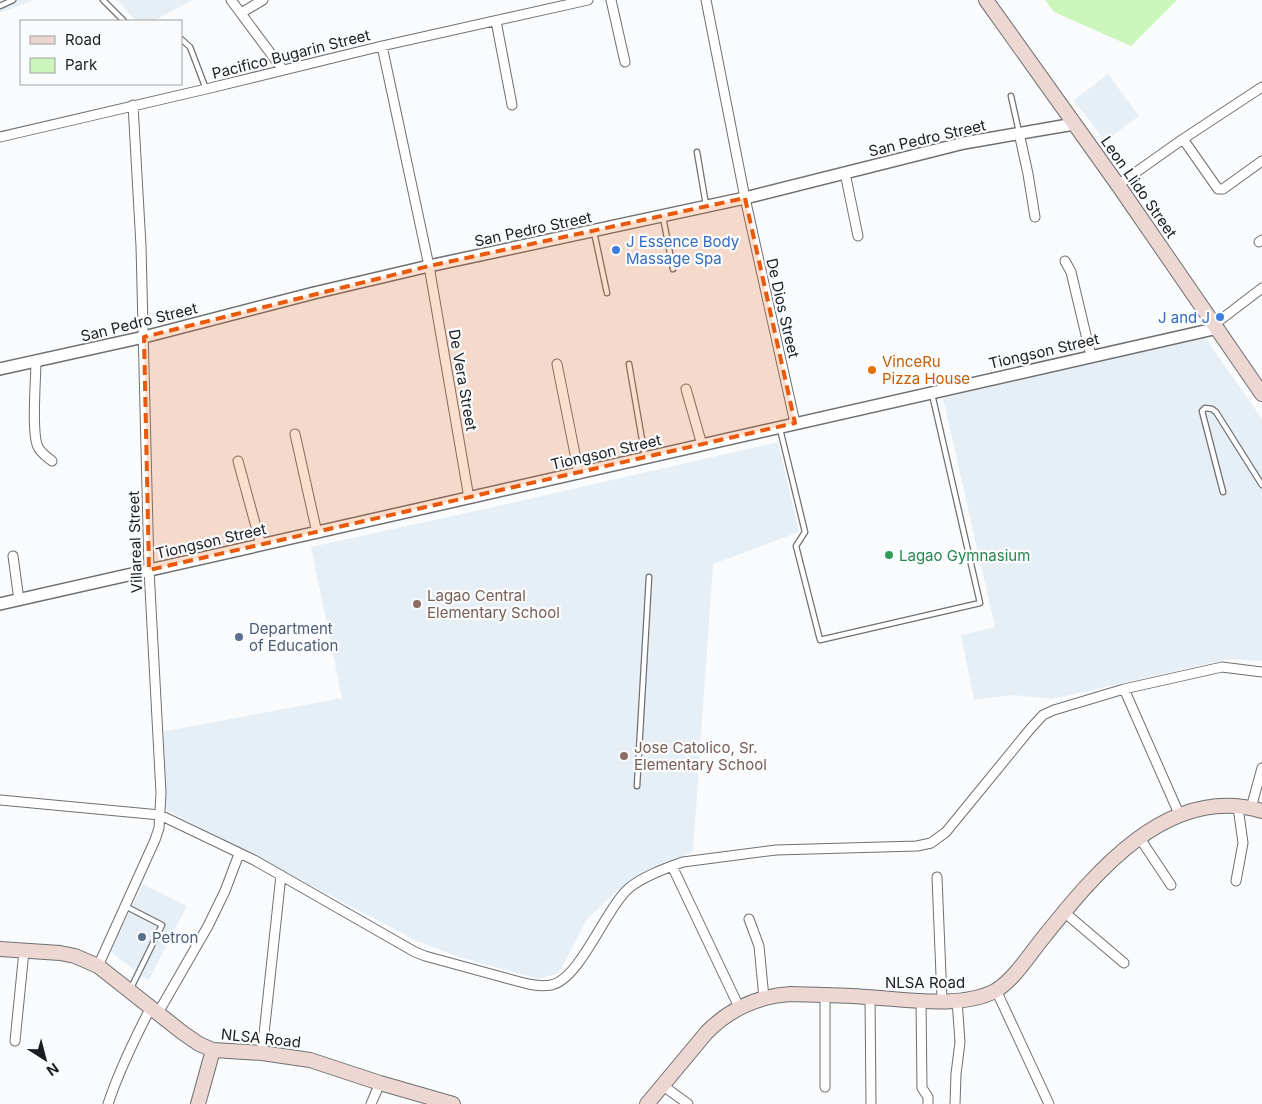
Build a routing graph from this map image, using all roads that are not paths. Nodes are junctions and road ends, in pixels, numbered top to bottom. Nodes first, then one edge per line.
1 (14, 0) edge
2 (103, 0) edge
3 (231, 0) edge
4 (263, 0) edge
5 (588, 0) edge
6 (610, 0) edge
7 (706, 0) edge
8 (986, 0) edge
9 (0, 6) edge
10 (240, 13) junction
11 (123, 20) edge
12 (496, 21) junction
13 (182, 40) edge
14 (382, 46) junction
15 (625, 62) dead end
16 (283, 70) junction
17 (1262, 87) edge
18 (206, 89) junction
19 (1011, 96) dead end
20 (133, 105) junction
21 (512, 105) dead end
22 (1074, 124) junction
23 (1019, 133) junction
24 (0, 137) edge
25 (1183, 139) junction
26 (697, 152) dead end
27 (1262, 162) edge
28 (845, 173) junction
29 (1118, 185) junction
30 (745, 198) junction
31 (706, 206) junction
32 (663, 216) junction
33 (1035, 216) dead end
34 (594, 231) junction
35 (858, 236) dead end
36 (1065, 261) dead end
37 (429, 266) junction
38 (673, 269) dead end
39 (1262, 288) edge
40 (607, 293) dead end
41 (1216, 326) junction
42 (144, 337) junction
43 (1091, 356) junction
44 (36, 361) junction
45 (557, 364) dead end
46 (629, 364) dead end
47 (0, 368) edge
48 (686, 390) dead end
49 (932, 392) junction
50 (1262, 394) edge
51 (795, 424) junction
52 (779, 427) junction
53 (295, 434) dead end
54 (702, 445) junction
55 (645, 458) junction
56 (52, 461) dead end
57 (238, 461) dead end
58 (579, 474) junction
59 (1262, 486) edge
60 (1223, 492) dead end
61 (470, 498) junction
62 (317, 533) junction
63 (261, 545) junction
64 (13, 556) dead end
65 (149, 570) junction
66 (649, 577) dead end
67 (19, 600) junction
68 (0, 604) edge
69 (1262, 672) edge
70 (1124, 689) junction
71 (1262, 768) edge
72 (637, 786) dead end
73 (0, 800) edge
74 (1250, 809) edge
75 (160, 815) junction
76 (1180, 816) junction
77 (1139, 837) junction
78 (239, 854) junction
79 (672, 866) junction
80 (281, 875) junction
81 (937, 877) dead end
82 (1236, 881) dead end
83 (1171, 885) dead end
84 (125, 906) junction
85 (1064, 912) junction
86 (748, 919) dead end
87 (0, 949) edge
88 (24, 951) junction
89 (1124, 963) dead end
90 (98, 966) junction
91 (130, 990) junction
92 (996, 990) junction
93 (826, 995) junction
94 (870, 997) junction
95 (764, 998) junction
96 (921, 1000) junction
97 (942, 1000) junction
98 (957, 1000) junction
99 (739, 1007) junction
100 (154, 1010) junction
101 (15, 1041) dead end
102 (213, 1050) junction
103 (262, 1053) junction
104 (380, 1083) junction
105 (662, 1086) junction
106 (825, 1087) dead end
107 (108, 1104) edge
108 (198, 1104) edge
109 (370, 1104) edge
110 (453, 1104) edge
111 (647, 1104) edge
112 (688, 1104) edge
113 (871, 1104) edge
114 (928, 1104) edge
115 (955, 1104) edge
116 (1049, 1104) edge

1 - 9 lane
2 - 11 lane
3 - 10 street
4 - 10 street
5 - 12 street, Pacifico Bugarin Street
6 - 15 street
7 - 30 street, De Dios Street
8 - 22 main road, Leon Llido Street
10 - 16 street
12 - 14 street, Pacifico Bugarin Street
12 - 21 street
13 - 18 lane
14 - 16 street, Pacifico Bugarin Street
14 - 37 street, De Vera Street
16 - 18 street, Pacifico Bugarin Street
17 - 25 street
18 - 20 street, Pacifico Bugarin Street
19 - 23 lane
20 - 24 street, Pacifico Bugarin Street
20 - 42 street, Villareal Street
22 - 23 street, San Pedro Street
22 - 29 main road, Leon Llido Street
23 - 28 street, San Pedro Street
23 - 33 street
25 - 27 street
25 - 29 street
26 - 31 lane
28 - 30 street, San Pedro Street
28 - 35 street
29 - 41 main road, Leon Llido Street
30 - 31 street, San Pedro Street
30 - 51 street, De Dios Street
31 - 32 street, San Pedro Street
32 - 34 street, San Pedro Street
32 - 38 lane
34 - 37 street, San Pedro Street
34 - 40 lane
36 - 43 street
37 - 42 street, San Pedro Street
37 - 61 street, De Vera Street
39 - 41 street
41 - 43 street, Tiongson Street
41 - 50 main road, Leon Llido Street
42 - 44 street, San Pedro Street
42 - 65 street, Villareal Street
43 - 49 street, Tiongson Street
44 - 47 street, San Pedro Street
44 - 56 street
45 - 58 street
46 - 55 lane
48 - 54 street
49 - 51 street, Tiongson Street
49 - 52 lane
51 - 52 street, Tiongson Street
52 - 54 street, Tiongson Street
53 - 62 street
54 - 55 street, Tiongson Street
55 - 58 street, Tiongson Street
57 - 63 street
58 - 61 street, Tiongson Street
59 - 60 lane
61 - 62 street, Tiongson Street
62 - 63 street, Tiongson Street
63 - 65 street, Tiongson Street
64 - 67 street
65 - 67 street, Tiongson Street
65 - 75 street, Villareal Street
66 - 72 lane
67 - 68 street, Tiongson Street
69 - 70 street
70 - 76 street
70 - 79 street
71 - 74 street
73 - 75 street
74 - 76 main road, NLSA Road
74 - 82 street
75 - 78 street
75 - 84 street, Villareal Street
76 - 77 main road, NLSA Road
77 - 83 street
77 - 85 main road, NLSA Road
78 - 80 street
78 - 100 street
79 - 80 street
79 - 99 street
80 - 103 street
81 - 97 street
84 - 90 street, Villareal Street
84 - 91 lane
85 - 89 street
85 - 92 main road, NLSA Road
86 - 95 street
87 - 88 main road, NLSA Road
88 - 90 main road, NLSA Road
88 - 101 street
90 - 91 main road, NLSA Road
91 - 100 main road, NLSA Road
92 - 98 main road, NLSA Road
92 - 116 street
93 - 94 main road, NLSA Road
93 - 95 main road, NLSA Road
93 - 106 street
94 - 96 main road, NLSA Road
94 - 113 street
95 - 99 main road, NLSA Road
96 - 97 main road, NLSA Road
96 - 114 street
97 - 98 main road, NLSA Road
98 - 115 street
99 - 105 main road, NLSA Road
100 - 102 main road, NLSA Road
100 - 107 street
102 - 103 main road, NLSA Road
102 - 108 main road
103 - 104 main road, NLSA Road
104 - 109 street
104 - 110 main road, NLSA Road
105 - 111 main road, NLSA Road
105 - 112 street

